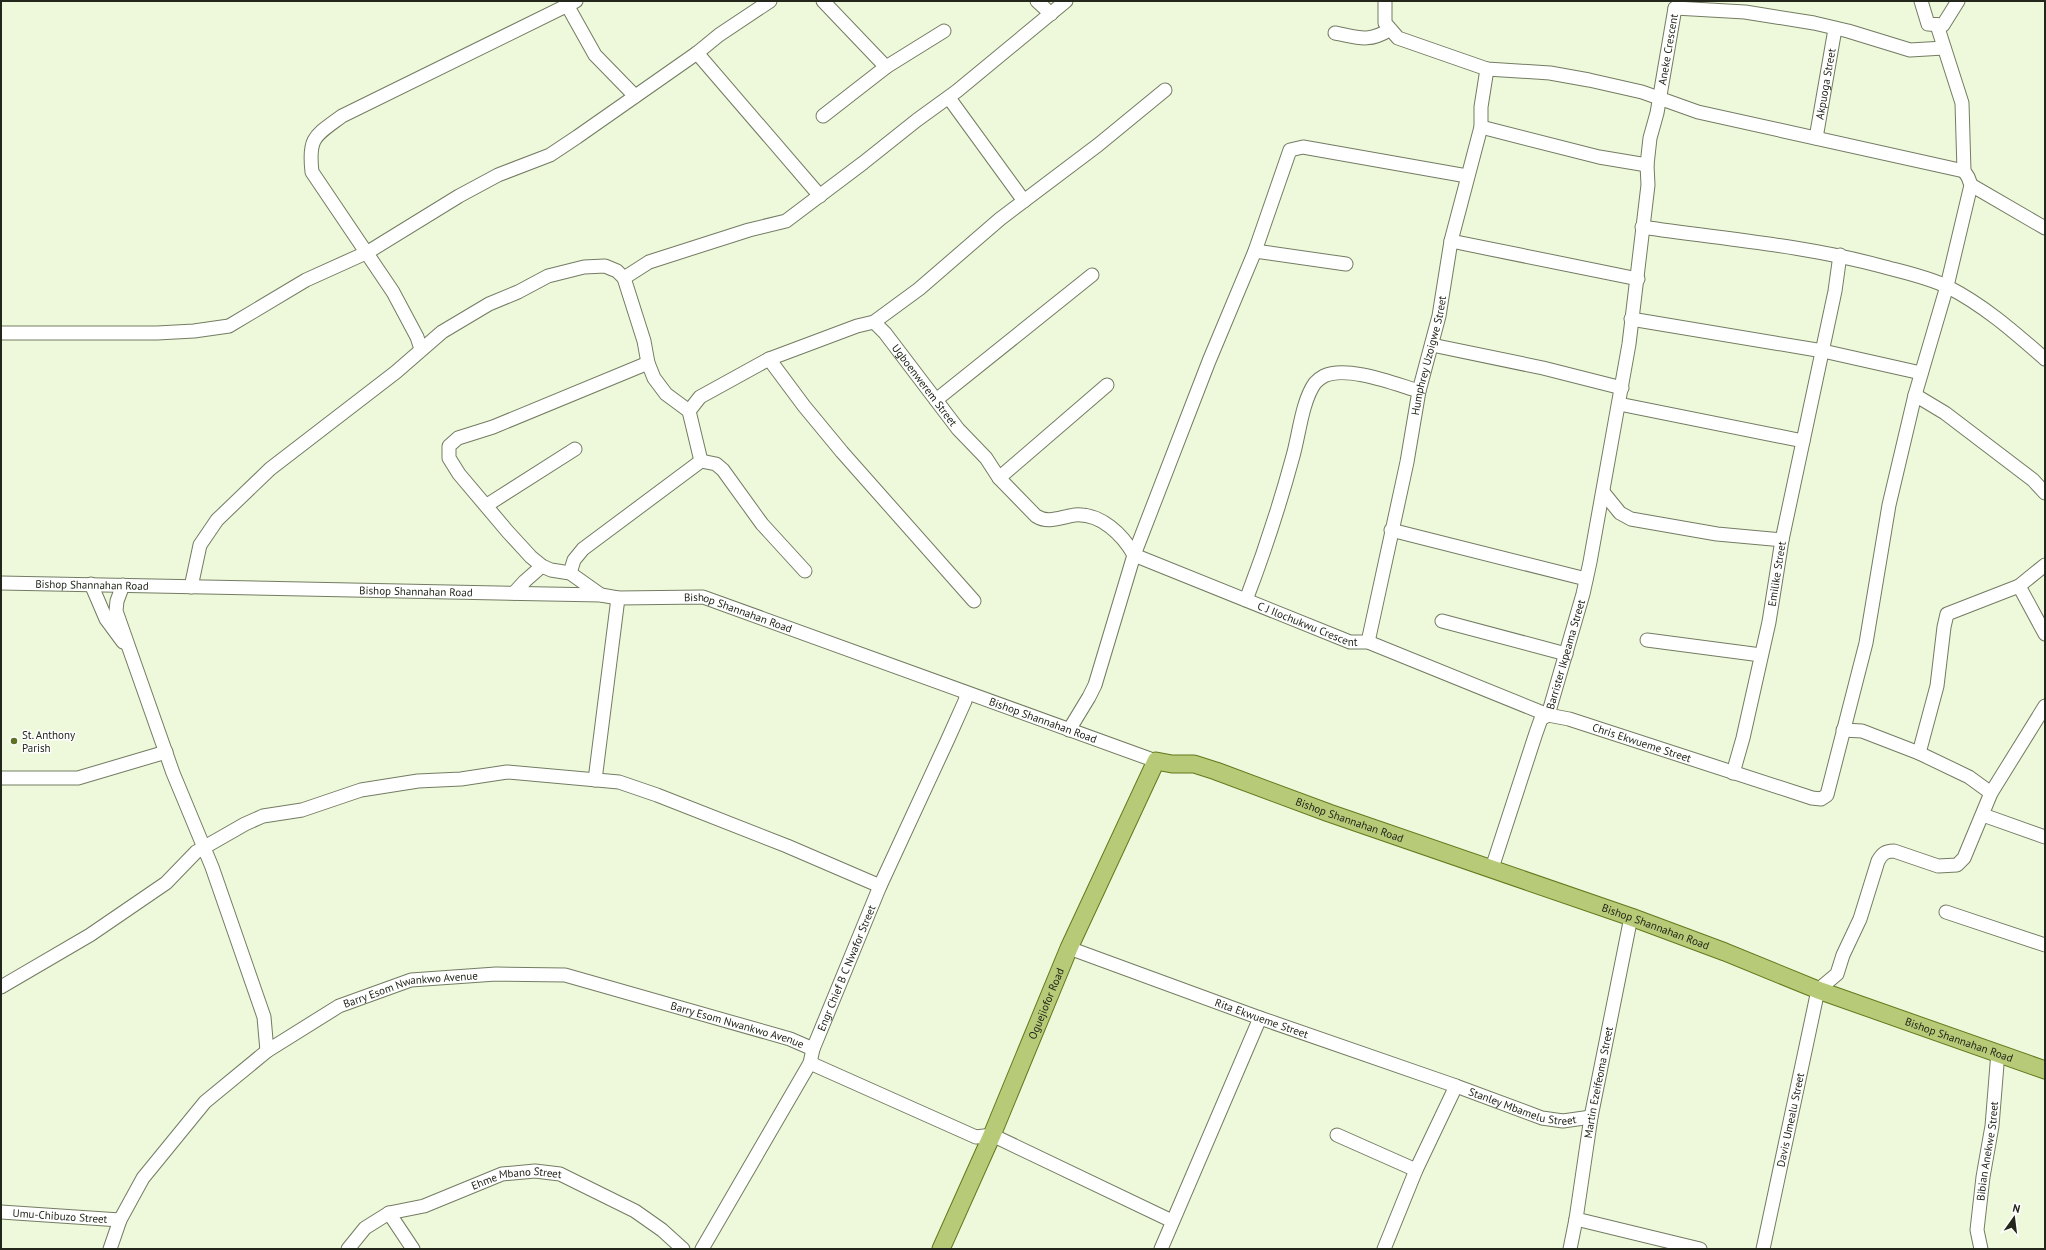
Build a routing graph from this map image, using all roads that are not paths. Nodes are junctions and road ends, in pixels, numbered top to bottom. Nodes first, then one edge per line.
1 (770, 1) edge
2 (823, 1) edge
3 (1037, 1) edge
4 (1066, 1) edge
5 (1385, 1) edge
6 (1921, 1) edge
7 (1958, 1) edge
8 (572, 3) edge
9 (1672, 5) edge
10 (1051, 14) junction
11 (1937, 26) junction
12 (1835, 28) junction
13 (944, 30) dead end
14 (1389, 30) junction
15 (1335, 33) dead end
16 (1944, 48) junction
17 (697, 53) junction
18 (886, 67) junction
19 (1487, 69) junction
20 (1165, 90) dead end
21 (635, 96) junction
22 (949, 98) junction
23 (1659, 98) junction
24 (823, 116) dead end
25 (1481, 127) junction
26 (1816, 138) junction
27 (1647, 165) junction
28 (1964, 170) junction
29 (1467, 176) junction
30 (1971, 185) junction
31 (820, 196) junction
32 (1024, 201) junction
33 (1642, 227) junction
34 (2045, 228) edge
35 (1451, 240) junction
36 (1255, 250) junction
37 (368, 252) junction
38 (1840, 255) junction
39 (1346, 264) dead end
40 (1092, 275) dead end
41 (624, 278) junction
42 (1638, 279) junction
43 (1947, 286) junction
44 (1631, 319) junction
45 (874, 322) junction
46 (1, 332) edge
47 (1432, 345) junction
48 (421, 349) junction
49 (1823, 351) junction
50 (769, 359) junction
51 (2045, 359) edge
52 (648, 363) junction
53 (1921, 372) junction
54 (1107, 384) dead end
55 (1622, 388) junction
56 (1419, 391) junction
57 (1915, 396) junction
58 (936, 400) junction
59 (1619, 404) junction
60 (689, 411) junction
61 (1803, 441) junction
62 (575, 449) dead end
63 (701, 461) junction
64 (999, 478) junction
65 (1603, 492) junction
66 (2045, 493) edge
67 (487, 504) junction
68 (1391, 530) junction
69 (1782, 540) junction
70 (1134, 555) junction
71 (2045, 565) edge
72 (542, 566) junction
73 (805, 571) dead end
74 (570, 573) junction
75 (1586, 579) junction
76 (1, 583) edge
77 (91, 584) junction
78 (123, 585) junction
79 (2019, 586) junction
80 (191, 587) junction
81 (514, 593) junction
82 (601, 595) junction
83 (618, 598) junction
84 (1246, 600) junction
85 (974, 601) dead end
86 (1442, 621) dead end
87 (2045, 634) edge
88 (1647, 640) dead end
89 (1368, 642) junction
90 (130, 652) junction
91 (1566, 654) junction
92 (1761, 655) junction
93 (966, 697) junction
94 (2045, 706) edge
95 (1548, 714) junction
96 (1069, 730) junction
97 (1843, 730) junction
98 (166, 752) junction
99 (1919, 753) junction
100 (1156, 761) junction
101 (1733, 773) junction
102 (1, 778) edge
103 (595, 780) junction
104 (1991, 793) junction
105 (1983, 815) junction
106 (2045, 837) edge
107 (204, 847) junction
108 (1492, 868) junction
109 (880, 886) junction
110 (1946, 912) dead end
111 (1631, 917) junction
112 (2045, 944) edge
113 (1069, 948) junction
114 (1, 987) edge
115 (1818, 990) junction
116 (1260, 1018) junction
117 (813, 1049) junction
118 (267, 1051) junction
119 (1998, 1052) junction
120 (810, 1063) junction
121 (2045, 1070) edge
122 (1456, 1086) junction
123 (1591, 1117) junction
124 (992, 1135) junction
125 (1337, 1135) dead end
126 (1416, 1170) junction
127 (1, 1212) edge
128 (388, 1213) junction
129 (1576, 1219) junction
130 (120, 1220) junction
131 (1172, 1220) junction
132 (110, 1249) edge
133 (348, 1249) edge
134 (413, 1249) edge
135 (683, 1249) edge
136 (702, 1249) edge
137 (941, 1249) edge
138 (1161, 1249) edge
139 (1384, 1249) edge
140 (1570, 1249) edge
141 (1700, 1249) edge
142 (1763, 1249) edge
143 (1982, 1249) edge

1 - 17 street
2 - 18 street
3 - 10 street
4 - 10 street
5 - 14 street
6 - 11 street
7 - 11 street
8 - 21 street
8 - 37 street
9 - 12 street
9 - 23 street, Aneke Crescent
10 - 22 street
11 - 16 street
12 - 16 street
12 - 26 street, Akpuoga Street
13 - 18 street
14 - 15 street
14 - 19 street
16 - 28 street
17 - 21 street
17 - 31 street
18 - 24 street
19 - 23 street
19 - 25 street, Humphrey Uzoigwe Street
20 - 32 street
21 - 37 street
22 - 31 street
22 - 32 street
23 - 26 street
23 - 27 street, Aneke Crescent
25 - 27 street
25 - 29 street, Humphrey Uzoigwe Street
26 - 28 street
27 - 33 street, Aneke Crescent
28 - 30 street
29 - 35 street, Humphrey Uzoigwe Street
29 - 36 street
30 - 34 street
30 - 43 street
31 - 41 street
32 - 45 street
33 - 38 street
33 - 42 street, Aneke Crescent
35 - 42 street
35 - 47 street, Humphrey Uzoigwe Street
36 - 39 street
36 - 70 street
37 - 46 street
37 - 48 street
38 - 43 street
38 - 49 street
40 - 58 street
41 - 48 street
41 - 52 street
42 - 44 street, Aneke Crescent
43 - 51 street
43 - 53 street
44 - 49 street
44 - 55 street, Aneke Crescent
45 - 50 street
45 - 58 street, Ugboenwerem Street
47 - 55 street
47 - 56 street, Humphrey Uzoigwe Street
48 - 80 street
49 - 53 street
49 - 61 street
50 - 60 street
50 - 85 street
52 - 60 street
52 - 67 street
53 - 57 street
54 - 64 street
55 - 59 street, Aneke Crescent
56 - 68 street, Humphrey Uzoigwe Street
56 - 84 street
57 - 66 street
57 - 97 street
58 - 64 street, Ugboenwerem Street
59 - 61 street
59 - 65 street
60 - 63 street
61 - 69 street
62 - 67 street
63 - 73 street
63 - 74 street
64 - 70 street, Ugboenwerem Street
65 - 69 street, Emilike Street
65 - 75 street, Barrister Ikpeama Street
67 - 72 street
68 - 75 street
68 - 89 street, Humphrey Uzoigwe Street
69 - 92 street, Emilike Street
70 - 84 street, C J Ilochukwu Crescent
70 - 96 street
71 - 79 street
72 - 74 street
72 - 81 street
74 - 82 street
75 - 91 street, Barrister Ikpeama Street
76 - 77 street, Bishop Shannahan Road
77 - 78 street, Bishop Shannahan Road
77 - 90 street
78 - 80 street, Bishop Shannahan Road
78 - 90 street
79 - 87 street
79 - 99 street
80 - 81 street, Bishop Shannahan Road
81 - 82 street, Bishop Shannahan Road
82 - 83 street, Bishop Shannahan Road
83 - 93 street, Bishop Shannahan Road
83 - 103 street
84 - 89 street, C J Ilochukwu Crescent
86 - 91 street
88 - 92 street
89 - 95 street, C J Ilochukwu Crescent
90 - 98 street
91 - 95 street, Barrister Ikpeama Street
92 - 101 street, Emilike Street
93 - 96 street, Bishop Shannahan Road
93 - 109 street, Engr Chief B C Nwafor Street
94 - 104 street
95 - 101 street, Chris Ekwueme Street
95 - 108 street, Barrister Ikpeama Street
96 - 100 street, Bishop Shannahan Road
97 - 99 street
97 - 101 street, Chris Ekwueme Street
98 - 102 street
98 - 107 street
99 - 104 street
100 - 108 main road, Bishop Shannahan Road
100 - 113 main road, Oguejiofor Road
103 - 107 street
103 - 109 street
104 - 105 street
105 - 106 street
105 - 115 street
107 - 114 street
107 - 118 street
108 - 111 main road, Bishop Shannahan Road
109 - 117 street, Engr Chief B C Nwafor Street
110 - 112 street
111 - 115 main road, Bishop Shannahan Road
111 - 123 street, Martin Ezeifeoma Street
113 - 116 street, Rita Ekwueme Street
113 - 124 main road, Oguejiofor Road
115 - 119 main road, Bishop Shannahan Road
115 - 142 street, Davis Umealu Street
116 - 122 street, Rita Ekwueme Street
116 - 131 street
117 - 118 street, Barry Esom Nwankwo Avenue
117 - 120 street, Engr Chief B C Nwafor Street
118 - 130 street, Barry Esom Nwankwo Avenue
119 - 121 main road, Bishop Shannahan Road
119 - 143 street, Bibian Anekwe Street
120 - 124 street
120 - 136 street, Engr Chief B C Nwafor Street
122 - 123 street, Stanley Mbamelu Street
122 - 126 street
123 - 129 street, Martin Ezeifeoma Street
124 - 131 street
124 - 137 main road, Oguejiofor Road
125 - 126 street
126 - 139 street
127 - 130 street, Umu-Chibuzo Street
128 - 133 street, Ehme Mbano Street
128 - 134 street
128 - 135 street, Ehme Mbano Street
129 - 140 street, Martin Ezeifeoma Street
129 - 141 street
130 - 132 street, Barry Esom Nwankwo Avenue
131 - 138 street

